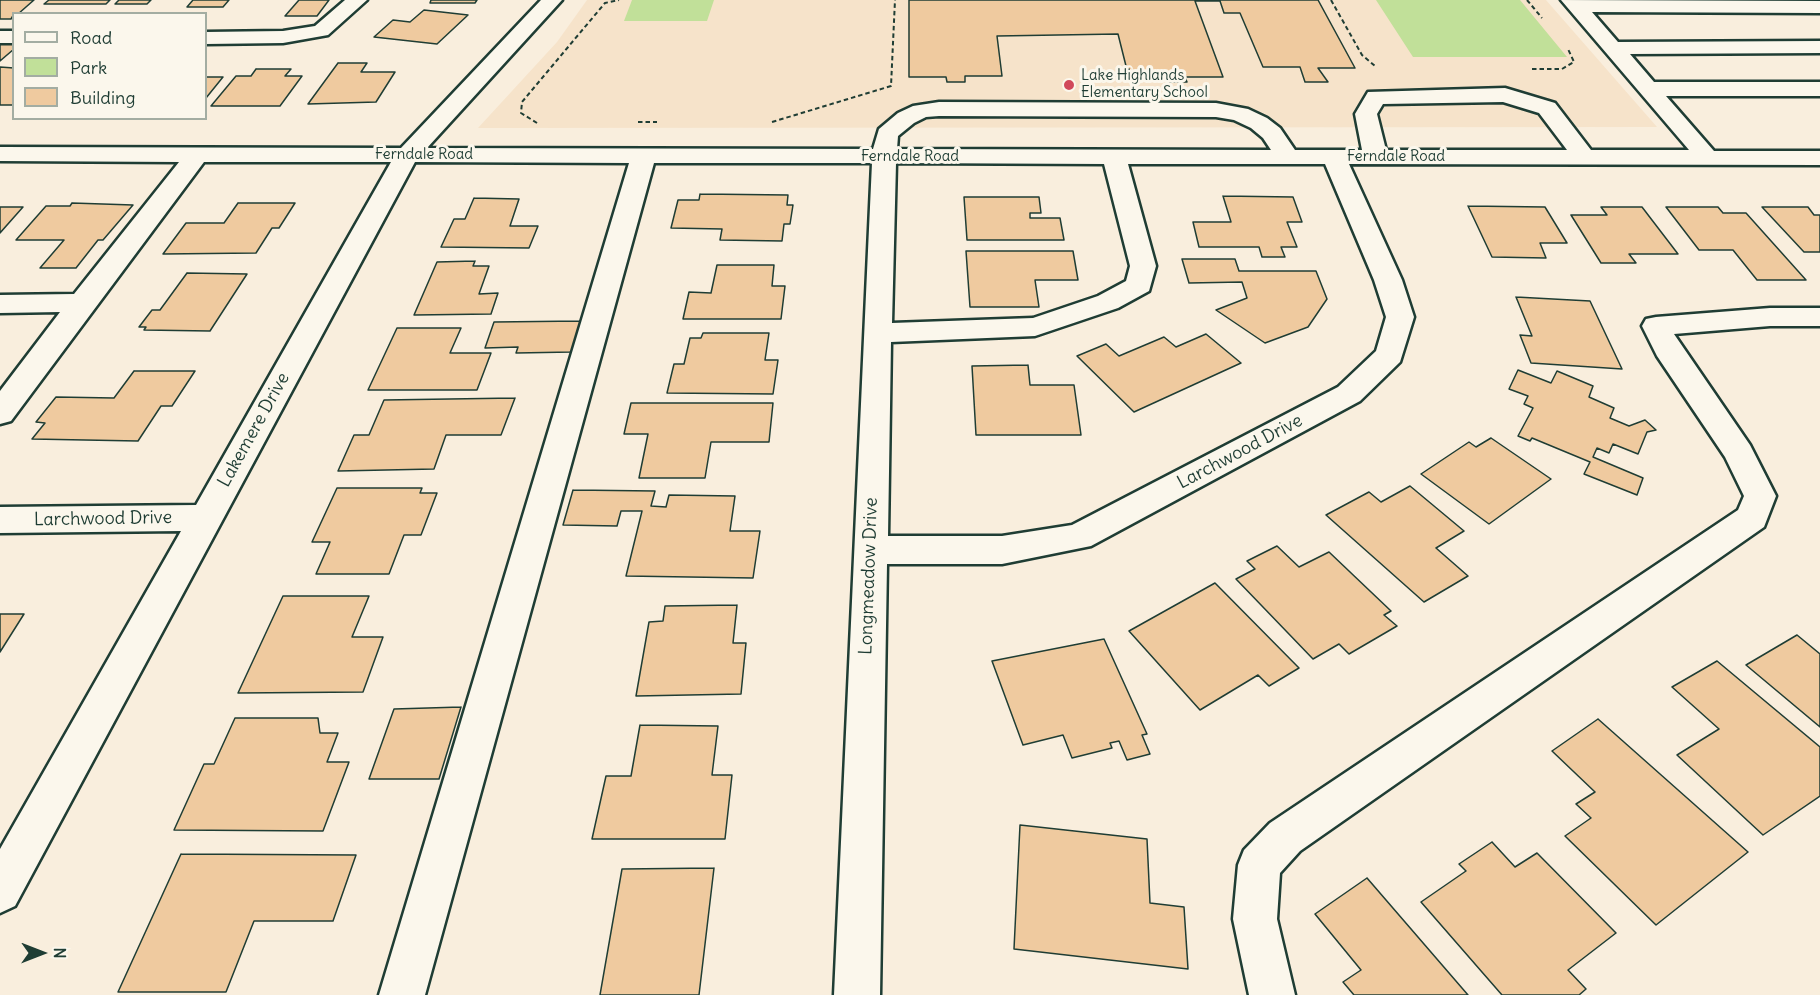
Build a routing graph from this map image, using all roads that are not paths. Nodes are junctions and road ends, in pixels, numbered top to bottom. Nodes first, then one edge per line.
1 (357, 0) edge
2 (552, 0) edge
3 (1574, 3) edge
4 (1820, 7) edge
5 (207, 38) edge
6 (1820, 47) edge
7 (1612, 48) junction
8 (1649, 89) junction
9 (1820, 89) edge
10 (641, 138) junction
11 (0, 154) edge
12 (197, 155) junction
13 (407, 155) junction
14 (884, 157) junction
15 (1114, 157) junction
16 (1288, 157) junction
17 (1334, 157) junction
18 (1376, 157) junction
19 (1585, 158) junction
20 (1708, 158) junction
21 (1820, 158) edge
22 (82, 303) junction
23 (0, 304) edge
24 (1820, 317) edge
25 (877, 333) junction
26 (0, 413) edge
27 (206, 518) junction
28 (0, 520) edge
29 (870, 550) junction
30 (0, 891) edge
31 (402, 995) edge
32 (857, 995) edge
33 (1272, 995) edge

1 - 5 street
2 - 13 street, Lakemere Drive
3 - 4 street
3 - 7 street
6 - 7 street
7 - 8 street
8 - 9 street
8 - 20 street
10 - 13 street, Ferndale Road
10 - 14 street, Ferndale Road
10 - 31 street
11 - 12 street, Ferndale Road
12 - 13 street, Ferndale Road
12 - 22 street
13 - 27 street, Lakemere Drive
14 - 15 street, Ferndale Road
14 - 16 street, Longmeadow Drive
14 - 25 street, Longmeadow Drive
15 - 16 street, Ferndale Road
15 - 25 street
16 - 17 street, Ferndale Road
17 - 18 street, Ferndale Road
17 - 29 street, Larchwood Drive
18 - 19 street, Ferndale Road
18 - 19 street
19 - 20 street, Ferndale Road
20 - 21 street, Ferndale Road
22 - 23 street
22 - 26 street
24 - 33 street
25 - 29 street, Longmeadow Drive
27 - 28 street, Larchwood Drive
27 - 30 street, Lakemere Drive
29 - 32 street, Longmeadow Drive

